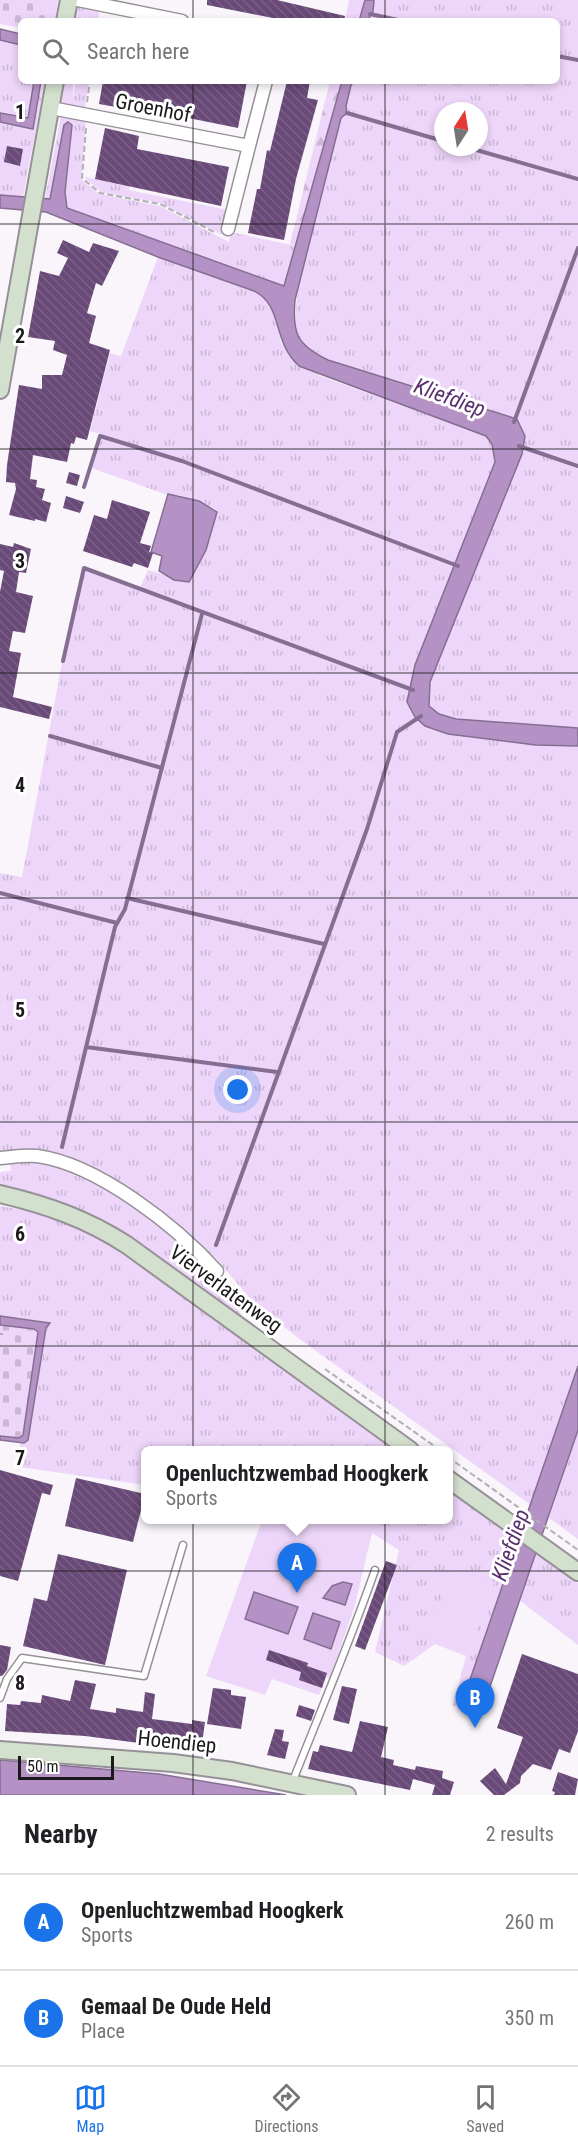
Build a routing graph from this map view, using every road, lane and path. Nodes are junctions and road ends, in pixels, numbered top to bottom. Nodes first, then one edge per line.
1 (69, 0) edge
2 (78, 0) edge
3 (66, 18) edge
4 (167, 18) edge
5 (55, 84) edge
6 (90, 84) edge
7 (265, 84) edge
8 (51, 108) junction
9 (85, 115) junction
10 (249, 146) junction
11 (228, 229) joint
12 (0, 390) edge
13 (0, 1158) edge
14 (0, 1194) edge
15 (217, 1271) joint
16 (266, 1327) dead end
17 (324, 1368) dead end
18 (404, 1446) edge
19 (434, 1446) edge
20 (453, 1461) edge
21 (453, 1483) edge
22 (183, 1545) dead end
23 (578, 1550) edge
24 (375, 1570) dead end
25 (578, 1572) edge
26 (0, 1698) edge
27 (0, 1750) edge
28 (291, 1784) junction
29 (347, 1795) edge

1 - 3 street
2 - 4 street
5 - 8 street
6 - 9 path
7 - 10 street
8 - 9 street, Groenhof
8 - 12 street
9 - 10 street, Groenhof
9 - 11 path
10 - 11 street
13 - 15 street
14 - 18 street, Vierverlatenweg
15 - 16 path
17 - 19 path
20 - 23 path
21 - 25 street
22 - 26 lane
24 - 28 lane
27 - 28 street, Hoendiep
28 - 29 street, Hoendiep

